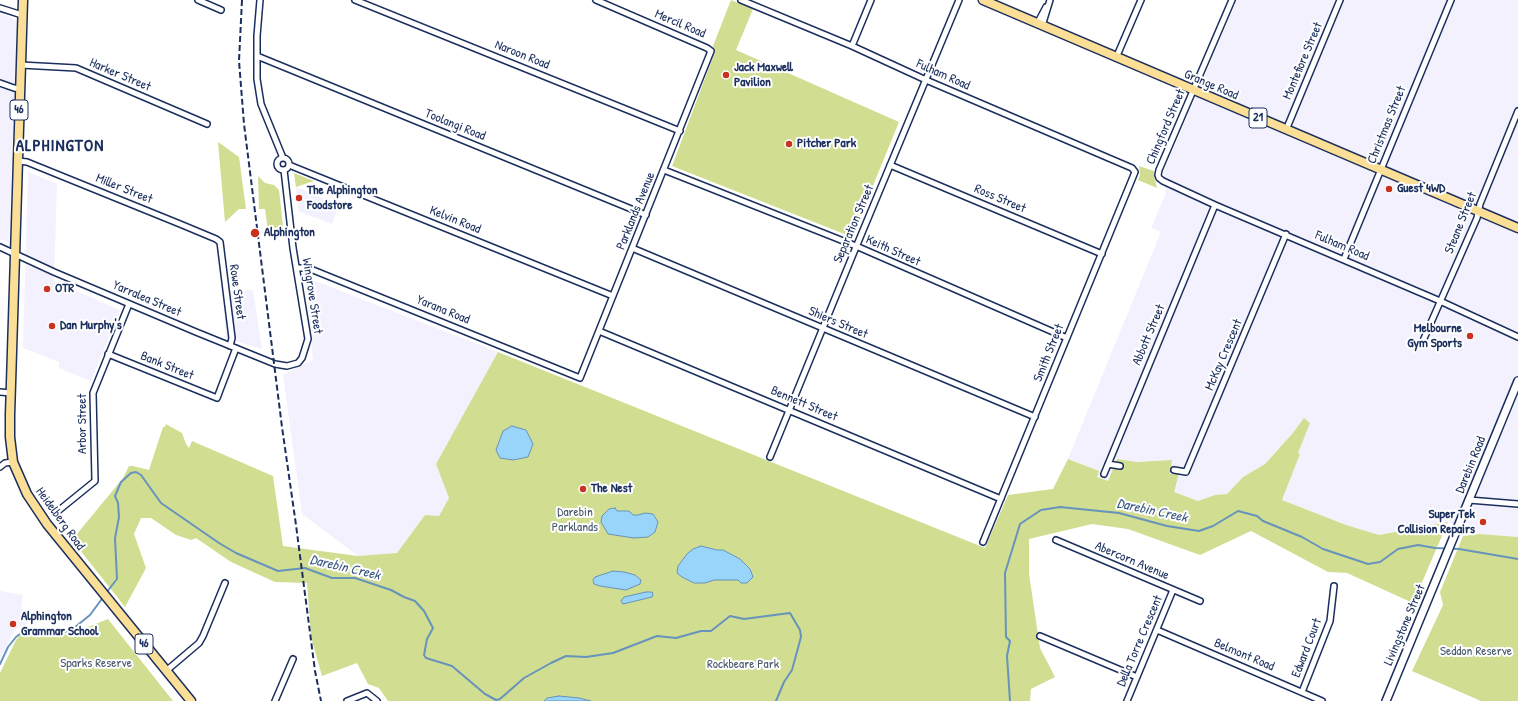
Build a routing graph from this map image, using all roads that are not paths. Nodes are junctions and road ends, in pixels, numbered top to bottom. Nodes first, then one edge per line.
1 (23, 0) edge
2 (198, 0) edge
3 (260, 0) edge
4 (355, 0) edge
5 (596, 0) edge
6 (740, 0) edge
7 (872, 0) edge
8 (959, 0) edge
9 (983, 0) edge
10 (1141, 0) edge
11 (1232, 0) edge
12 (1340, 0) edge
13 (1451, 0) edge
14 (1050, 1) edge
15 (0, 8) edge
16 (221, 10) dead end
17 (22, 15) junction
18 (1040, 25) junction
19 (852, 46) junction
20 (711, 51) joint
21 (257, 56) junction
22 (1116, 58) junction
23 (21, 65) junction
24 (926, 80) junction
25 (0, 83) edge
26 (20, 89) junction
27 (1194, 90) junction
28 (1518, 111) edge
29 (207, 124) dead end
30 (1286, 130) junction
31 (680, 131) junction
32 (283, 158) junction
33 (18, 160) junction
34 (289, 165) junction
35 (890, 165) junction
36 (284, 170) junction
37 (664, 170) junction
38 (1381, 170) junction
39 (1135, 172) joint
40 (1158, 175) joint
41 (1215, 205) junction
42 (1478, 212) junction
43 (646, 214) junction
44 (1518, 228) edge
45 (1286, 234) junction
46 (220, 242) joint
47 (856, 246) junction
48 (0, 247) edge
49 (632, 248) junction
50 (15, 253) junction
51 (1102, 254) junction
52 (1344, 259) junction
53 (297, 268) junction
54 (613, 296) junction
55 (1440, 301) junction
56 (129, 304) junction
57 (822, 328) junction
58 (599, 331) junction
59 (1518, 337) edge
60 (1067, 338) junction
61 (1422, 343) dead end
62 (230, 346) junction
63 (236, 348) junction
64 (108, 354) junction
65 (287, 366) joint
66 (580, 378) joint
67 (1518, 381) edge
68 (0, 392) edge
69 (11, 394) junction
70 (789, 410) junction
71 (1035, 417) junction
72 (770, 457) dead end
73 (13, 462) junction
74 (1108, 464) junction
75 (1120, 466) dead end
76 (0, 467) edge
77 (1174, 470) dead end
78 (1104, 474) dead end
79 (1001, 499) junction
80 (1469, 500) junction
81 (1518, 504) edge
82 (58, 511) dead end
83 (1056, 540) dead end
84 (983, 542) dead end
85 (1446, 558) joint
86 (225, 583) dead end
87 (1334, 586) dead end
88 (1174, 590) junction
89 (1200, 601) dead end
90 (1157, 630) junction
91 (1040, 636) dead end
92 (293, 659) dead end
93 (166, 671) junction
94 (1137, 677) junction
95 (1302, 692) junction
96 (191, 701) edge
97 (275, 701) edge
98 (346, 701) edge
99 (377, 701) edge
100 (1126, 701) edge
101 (1322, 701) edge
102 (1386, 701) edge

1 - 17 main road, Heidelberg Road / 46
2 - 16 street
3 - 21 street
4 - 31 street, Naroon Road
5 - 20 street, Mercil Road
6 - 19 street, Fulham Road
7 - 19 street
8 - 24 street, Separation Street
9 - 18 main road, Grange Road / 21
10 - 22 street
11 - 27 street, Chingford Street
12 - 30 street, Montefiore Street
13 - 38 street, Christmas Street
14 - 18 street
15 - 17 street
17 - 23 main road, Heidelberg Road / 46
18 - 22 main road, Grange Road / 21
19 - 24 street, Fulham Road
20 - 31 street, Parklands Avenue
21 - 32 street
21 - 43 street, Toolangi Road
22 - 27 main road, Grange Road / 21
23 - 26 main road, Heidelberg Road / 46
23 - 29 street, Harker Street
24 - 35 street, Separation Street
24 - 39 street, Fulham Road
25 - 26 street
26 - 33 main road, Heidelberg Road / 46
27 - 30 main road, Grange Road / 21
27 - 40 street, Chingford Street
28 - 42 street, Steane Street
30 - 38 main road, Grange Road / 21
31 - 37 street, Parklands Avenue
32 - 34 street
32 - 36 street
33 - 46 street, Miller Street
33 - 50 main road, Heidelberg Road / 46
34 - 36 street
34 - 54 street, Kelvin Road
35 - 47 street, Separation Street
35 - 51 street, Ross Street
36 - 53 street, Wingrove Street
37 - 43 street, Parklands Avenue
37 - 47 street, Keith Street
38 - 42 main road, Grange Road / 21
38 - 52 street, Christmas Street
39 - 51 street, Smith Street
40 - 41 street, Fulham Road
41 - 45 street, Fulham Road
41 - 74 street, Abbott Street
42 - 44 main road, Grange Road / 21
42 - 55 street, Steane Street
43 - 49 street, Parklands Avenue
45 - 52 street, Fulham Road
45 - 77 street, McKay Crescent
46 - 62 street, Rowe Street
47 - 57 street, Separation Street
47 - 60 street, Keith Street
48 - 50 street, Yarralea Street
49 - 54 street, Parklands Avenue
49 - 57 street, Shiers Street
50 - 56 street, Yarralea Street
50 - 69 main road, Heidelberg Road / 46
51 - 60 street, Smith Street
52 - 55 street, Fulham Road
53 - 65 street, Wingrove Street
53 - 66 street, Yarana Road
54 - 58 street, Parklands Avenue
55 - 59 street, Fulham Road
55 - 61 street, Steane Street
56 - 62 street, Yarralea Street
56 - 64 street, Arbor Street
57 - 70 street, Separation Street
57 - 71 street, Shiers Street
58 - 66 street, Parklands Avenue
58 - 70 street, Bennett Street
60 - 71 street, Smith Street
62 - 63 street, Yarralea Street
63 - 64 street, Bank Street
63 - 65 street, Yarralea Street
64 - 82 street, Arbor Street
67 - 80 main road, Darebin Road
68 - 69 street
69 - 73 main road, Heidelberg Road / 46
70 - 72 street, Separation Street
70 - 79 street, Bennett Street
71 - 79 street, Smith Street
73 - 76 street
73 - 93 main road, Heidelberg Road / 46
74 - 75 street
74 - 78 street, Abbott Street
79 - 84 street, Smith Street
80 - 81 street
80 - 85 main road, Darebin Road
83 - 88 street, Abercorn Avenue
85 - 102 main road, Livingstone Street
86 - 93 street
87 - 95 street, Edward Court
88 - 89 street, Abercorn Avenue
88 - 90 street, Della Torre Crescent
90 - 94 street, Della Torre Crescent
90 - 95 street, Belmont Road
91 - 94 street
92 - 97 street
93 - 96 main road, Heidelberg Road / 46
94 - 100 street, Della Torre Crescent
95 - 101 street, Belmont Road
98 - 99 street

